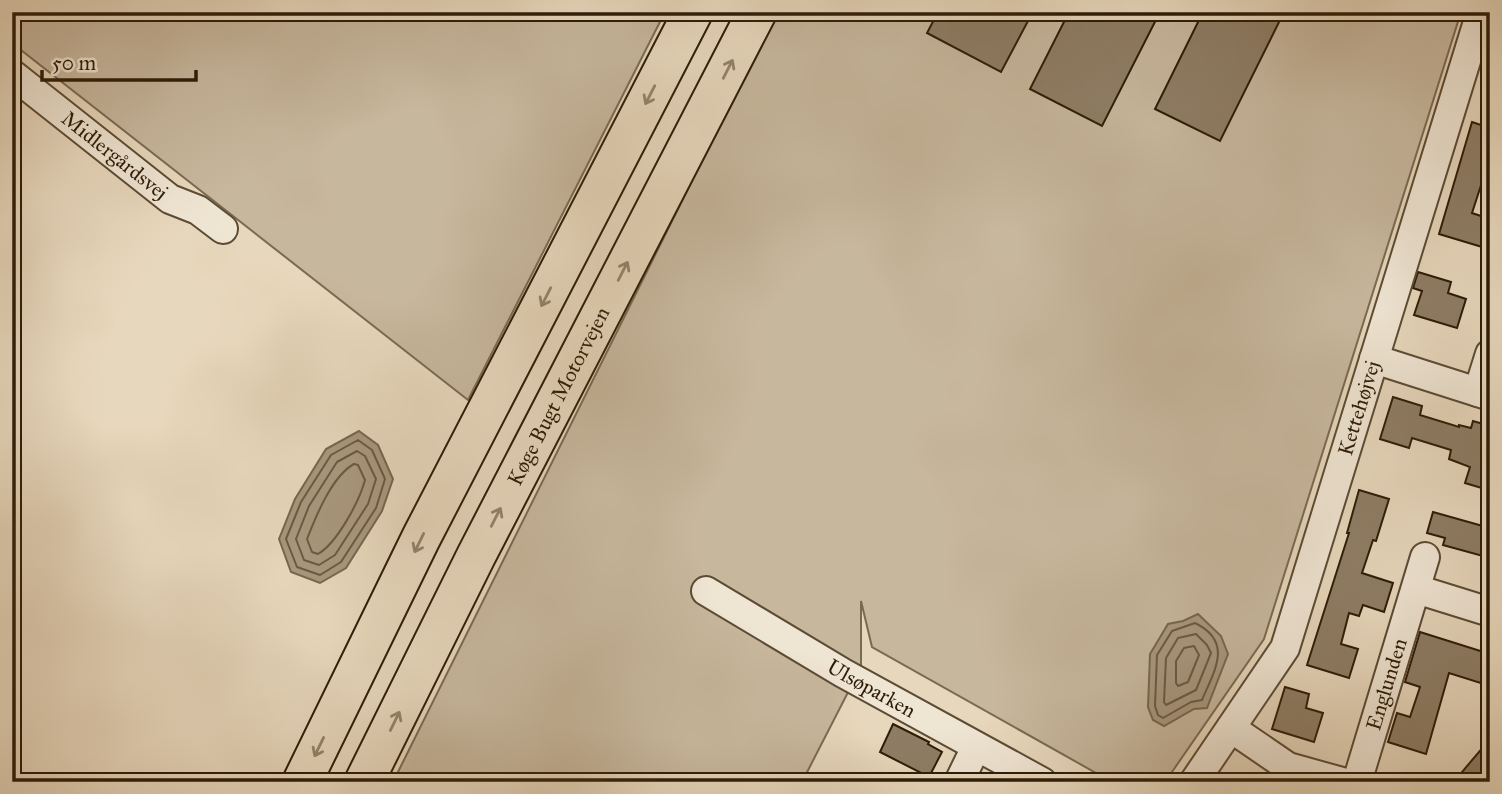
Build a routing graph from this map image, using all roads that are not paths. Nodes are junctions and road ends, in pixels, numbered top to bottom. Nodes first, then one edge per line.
1 (693, 12) edge
2 (757, 12) edge
3 (1481, 12) edge
4 (12, 74) edge
5 (223, 229) dead end
6 (1490, 354) edge
7 (1374, 359) junction
8 (1484, 394) edge
9 (1425, 557) dead end
10 (1416, 589) junction
11 (706, 591) dead end
12 (1490, 612) edge
13 (1231, 728) junction
14 (976, 747) junction
15 (302, 782) edge
16 (364, 782) edge
17 (959, 782) edge
18 (1042, 782) edge
19 (1194, 782) edge
20 (1342, 782) edge
21 (1357, 782) edge

1 -> 15 highway
16 -> 2 highway, Køge Bugt Motorvejen
3 - 7 street, Kettehøjvej
4 - 5 street, Midlergårdsvej
6 - 8 street
7 - 8 street
7 - 13 street, Kettehøjvej
9 - 10 street, Englunden
10 - 12 street
10 - 21 street, Englunden
11 - 14 street, Ulsøparken
13 - 19 street, Kettehøjvej
13 - 20 street
14 - 17 street
14 - 18 street, Ulsøparken

